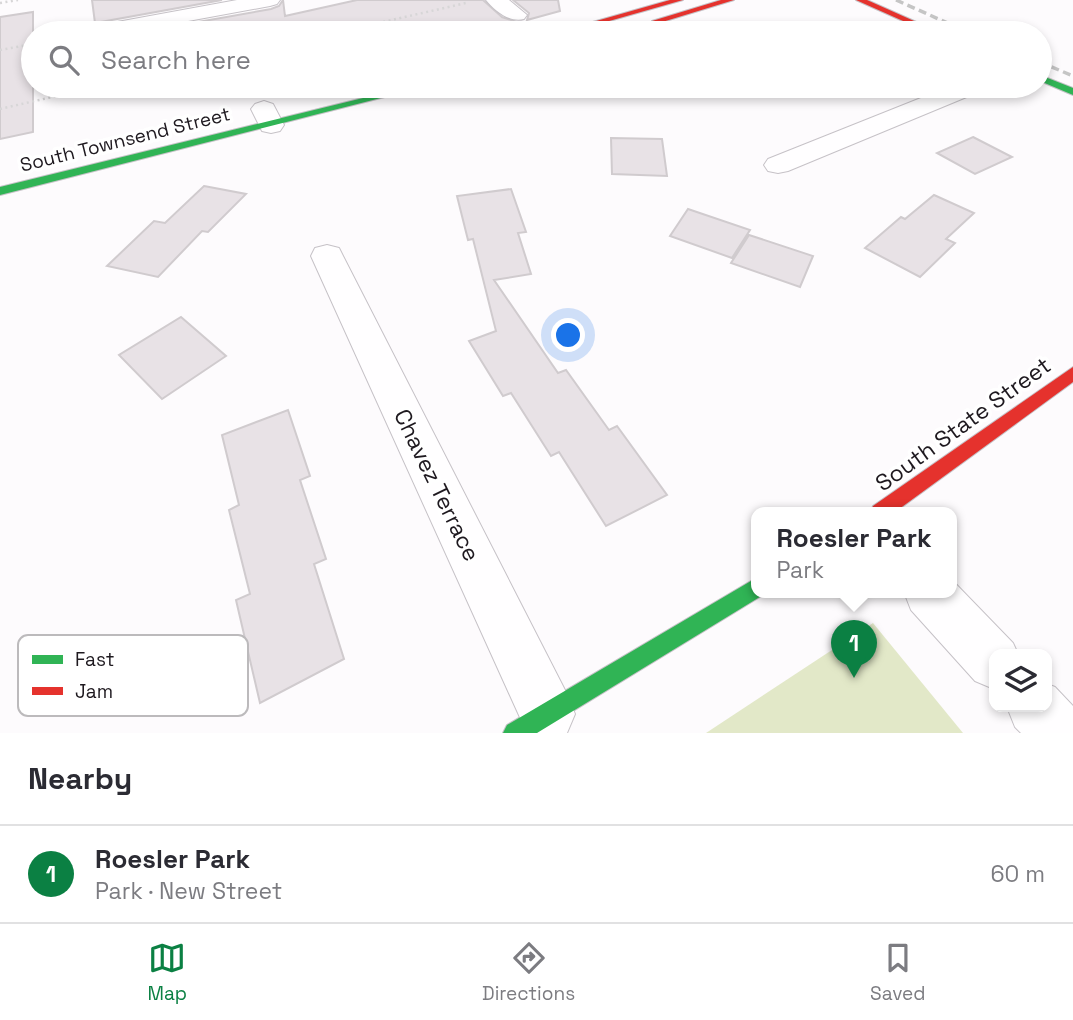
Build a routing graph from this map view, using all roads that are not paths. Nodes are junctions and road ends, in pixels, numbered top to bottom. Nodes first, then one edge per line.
1 (270, 0) edge
2 (495, 0) edge
3 (679, 0) edge
4 (730, 0) edge
5 (860, 0) edge
6 (517, 15) dead end
7 (155, 21) edge
8 (602, 21) edge
9 (656, 21) edge
10 (909, 21) edge
11 (1052, 83) edge
12 (1073, 92) edge
13 (325, 98) edge
14 (363, 98) edge
15 (943, 98) edge
16 (267, 117) junction
17 (224, 118) dead end
18 (778, 165) dead end
19 (0, 191) edge
20 (327, 256) dead end
21 (1073, 373) edge
22 (887, 507) edge
23 (751, 591) edge
24 (935, 598) edge
25 (989, 657) edge
26 (1040, 712) edge
27 (531, 723) edge
28 (1060, 733) edge

1 - 7 street
2 - 6 street
3 - 8 street
4 - 9 street
5 - 10 street
11 - 12 street
13 - 16 street, South Townsend Street
14 - 16 street, South Townsend Street
15 - 18 street
16 - 17 street, South Townsend Street
16 - 19 street, South Townsend Street
20 - 27 street, Chavez Terrace
21 - 22 street, South State Street
23 - 27 street
24 - 25 street
26 - 28 street

